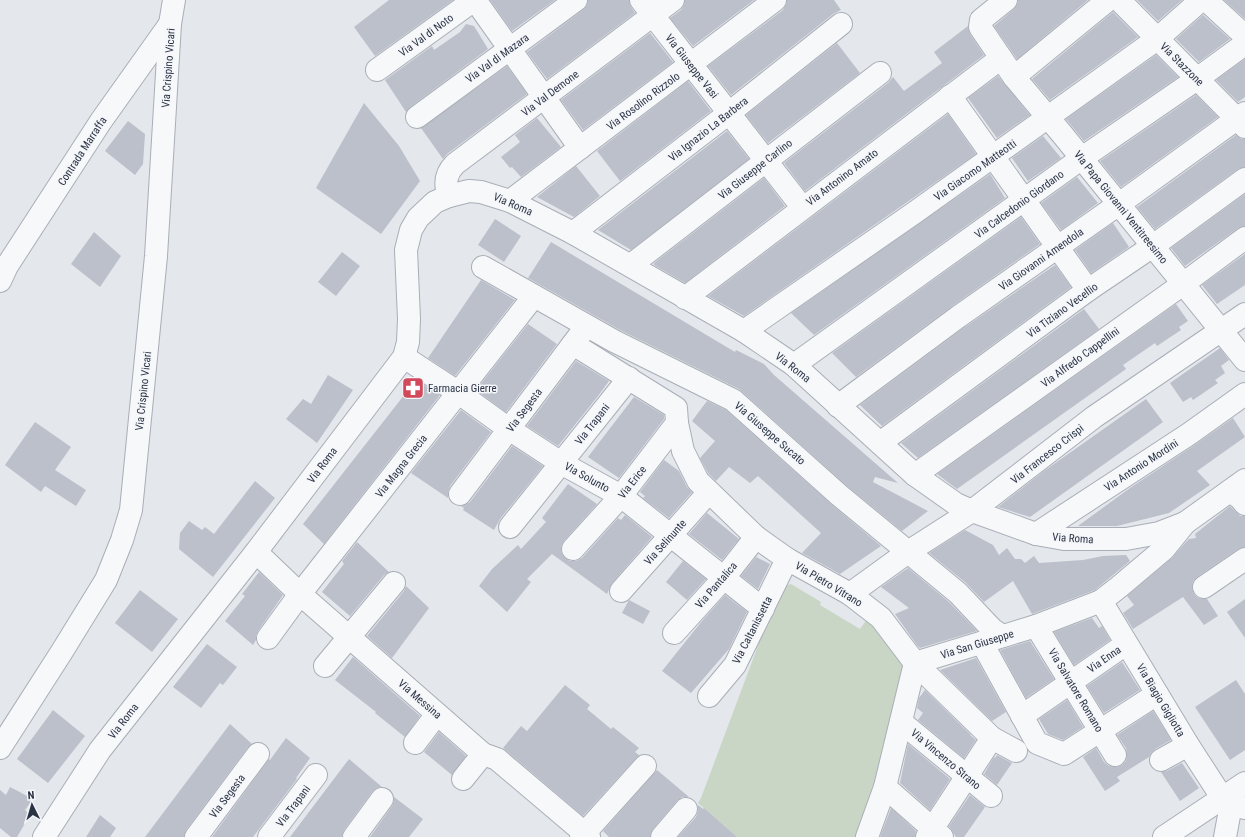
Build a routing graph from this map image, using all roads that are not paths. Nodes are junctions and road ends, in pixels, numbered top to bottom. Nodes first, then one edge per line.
1 (174, 0) edge
2 (474, 0) edge
3 (576, 0) edge
4 (673, 0) edge
5 (775, 0) edge
6 (1006, 0) edge
7 (1108, 0) edge
8 (1119, 0) edge
9 (1201, 0) edge
10 (1206, 0) edge
11 (647, 8) edge
12 (170, 24) junction
13 (841, 24) dead end
14 (1245, 36) edge
15 (1157, 40) junction
16 (1245, 44) edge
17 (510, 49) junction
18 (999, 56) junction
19 (691, 64) junction
20 (377, 70) dead end
21 (880, 73) dead end
22 (1014, 77) junction
23 (1197, 79) junction
24 (950, 96) junction
25 (544, 97) junction
26 (729, 113) junction
27 (417, 117) dead end
28 (1049, 117) junction
29 (1242, 120) edge
30 (580, 148) junction
31 (993, 157) junction
32 (1082, 158) junction
33 (767, 160) junction
34 (1245, 179) edge
35 (449, 196) junction
36 (510, 201) junction
37 (1024, 201) junction
38 (1119, 204) junction
39 (802, 207) junction
40 (573, 233) junction
41 (1245, 238) edge
42 (1152, 246) junction
43 (1057, 247) junction
44 (631, 265) junction
45 (483, 267) dead end
46 (0, 281) edge
47 (1183, 284) junction
48 (1088, 290) junction
49 (534, 296) junction
50 (685, 298) junction
51 (1245, 314) edge
52 (587, 326) junction
53 (1222, 330) junction
54 (744, 331) junction
55 (573, 344) junction
56 (404, 357) junction
57 (1245, 360) edge
58 (794, 365) junction
59 (629, 378) junction
60 (458, 393) junction
61 (1245, 394) edge
62 (838, 406) junction
63 (677, 416) junction
64 (509, 429) junction
65 (880, 443) junction
66 (561, 463) junction
67 (915, 475) junction
68 (709, 492) junction
69 (1240, 492) edge
70 (460, 494) dead end
71 (621, 496) junction
72 (972, 511) junction
73 (1185, 523) junction
74 (510, 527) dead end
75 (1036, 534) junction
76 (671, 536) junction
77 (756, 536) junction
78 (573, 549) dead end
79 (256, 552) junction
80 (908, 552) junction
81 (787, 559) junction
82 (1245, 559) edge
83 (723, 579) junction
84 (394, 583) dead end
85 (1204, 587) dead end
86 (621, 591) dead end
87 (300, 594) junction
88 (850, 594) junction
89 (1101, 601) junction
90 (762, 609) junction
91 (1036, 626) junction
92 (674, 633) dead end
93 (349, 637) junction
94 (268, 638) dead end
95 (992, 640) junction
96 (1126, 644) junction
97 (915, 663) junction
98 (325, 666) dead end
99 (1071, 682) junction
100 (1158, 694) junction
101 (709, 696) dead end
102 (437, 714) junction
103 (1022, 716) junction
104 (902, 722) junction
105 (1101, 732) junction
106 (992, 738) junction
107 (415, 744) dead end
108 (1188, 745) junction
109 (0, 748) edge
110 (1016, 751) dead end
111 (258, 754) dead end
112 (483, 754) junction
113 (1115, 755) dead end
114 (1161, 760) dead end
115 (645, 766) dead end
116 (316, 775) dead end
117 (967, 777) junction
118 (463, 779) dead end
119 (1245, 783) edge
120 (885, 787) junction
121 (992, 796) dead end
122 (382, 799) dead end
123 (1233, 804) edge
124 (686, 809) dead end
125 (934, 834) edge
126 (49, 835) edge
127 (585, 836) edge
128 (196, 837) edge
129 (269, 837) edge
130 (354, 837) edge
131 (662, 837) edge
132 (867, 837) edge
133 (1164, 837) edge
134 (1225, 837) edge

1 - 12 street, Via Crispino Vicari
2 - 17 street
2 - 20 street, Via Val di Noto
3 - 17 street, Via Val di Mazara
4 - 11 street, Via Val Demone
5 - 19 street, Via Rosolino Rizzolo
6 - 18 street
7 - 22 street
8 - 15 street, Via Stazzone
9 - 15 street, Via Giacomo Matteotti
10 - 14 street
11 - 19 street, Via Giuseppe Vasi
11 - 25 street, Via Val Demone
12 - 46 street, Contrada Marraffa
12 - 109 street, Via Crispino Vicari
13 - 26 street, Via Ignazio La Barbera
15 - 23 street, Via Stazzone
15 - 28 street, Via Giacomo Matteotti
16 - 23 street, Via Calcedonio Giordano
17 - 25 street
17 - 27 street, Via Val di Mazara
18 - 22 street, Via Papa Giovanni Ventitreesimo
18 - 24 street, Via Antonino Amato
19 - 26 street, Via Giuseppe Vasi
19 - 30 street, Via Rosolino Rizzolo
21 - 33 street, Via Giuseppe Carlino
22 - 28 street, Via Papa Giovanni Ventitreesimo
23 - 29 street, Via Stazzone
23 - 32 street, Via Calcedonio Giordano
24 - 31 street
24 - 39 street, Via Antonino Amato
25 - 30 street
25 - 35 street, Via Val Demone
26 - 33 street, Via Giuseppe Vasi
26 - 40 street, Via Ignazio La Barbera
28 - 31 street, Via Giacomo Matteotti
28 - 32 street, Via Papa Giovanni Ventitreesimo
29 - 38 street, Via Giovanni Amendola
30 - 36 street, Via Rosolino Rizzolo
31 - 37 street
31 - 54 street, Via Giacomo Matteotti
32 - 37 street, Via Calcedonio Giordano
32 - 38 street, Via Papa Giovanni Ventitreesimo
33 - 39 street, Via Giuseppe Vasi
33 - 44 street, Via Giuseppe Carlino
34 - 42 street, Via Tiziano Vecellio
35 - 36 street, Via Roma
35 - 56 street, Via Roma
36 - 40 street, Via Roma
37 - 43 street
37 - 58 street, Via Calcedonio Giordano
38 - 42 street, Via Papa Giovanni Ventitreesimo
38 - 43 street, Via Giovanni Amendola
39 - 50 street, Via Antonino Amato
40 - 44 street, Via Roma
41 - 47 street, Via Alfredo Cappellini
42 - 47 street, Via Papa Giovanni Ventitreesimo
42 - 48 street, Via Tiziano Vecellio
43 - 48 street
43 - 62 street, Via Giovanni Amendola
44 - 50 street, Via Roma
45 - 49 street, Via Giuseppe Sucato
47 - 53 street, Via Papa Giovanni Ventitreesimo
47 - 67 street, Via Alfredo Cappellini
48 - 65 street, Via Tiziano Vecellio
49 - 52 street, Via Giuseppe Sucato
49 - 60 street, Via Magna Grecia
50 - 54 street, Via Roma
51 - 53 street, Via Francesco Crispi
52 - 55 street, Via Segesta
52 - 80 street, Via Giuseppe Sucato
53 - 57 street, Via Papa Giovanni Ventitreesimo
53 - 72 street, Via Francesco Crispi
54 - 58 street, Via Roma
55 - 59 street
55 - 64 street, Via Segesta
56 - 60 street, Via Solunto
56 - 79 street, Via Roma
58 - 62 street, Via Roma
59 - 63 street
59 - 66 street, Via Trapani
60 - 64 street, Via Solunto
60 - 87 street, Via Magna Grecia
61 - 75 street, Via Antonio Mordini
62 - 65 street, Via Roma
63 - 68 street, Via Pietro Vitrano
63 - 71 street, Via Erice
64 - 66 street, Via Solunto
64 - 70 street, Via Segesta
65 - 67 street, Via Roma
66 - 71 street, Via Solunto
66 - 74 street, Via Trapani
67 - 72 street, Via Roma
68 - 76 street, Via Selinunte
68 - 77 street, Via Pietro Vitrano
69 - 73 street, Via Roma
71 - 76 street, Via Solunto
71 - 78 street, Via Erice
72 - 75 street, Via Roma
72 - 80 street, Via Francesco Crispi
73 - 75 street, Via Roma
73 - 89 street, Via San Giuseppe
76 - 83 street, Via Solunto
76 - 86 street, Via Selinunte
77 - 81 street, Via Pietro Vitrano
77 - 83 street, Via Pantalica
79 - 87 street, Via Messina
79 - 126 street, Via Roma
80 - 88 street, Via Francesco Crispi
80 - 95 street, Via Giuseppe Sucato
81 - 88 street, Via Pietro Vitrano
81 - 90 street, Via Caltanissetta
82 - 85 street
83 - 90 street, Via Solunto
83 - 92 street, Via Pantalica
84 - 93 street
87 - 93 street, Via Messina
87 - 94 street, Via Magna Grecia
88 - 97 street, Via Pietro Vitrano
89 - 91 street, Via San Giuseppe
89 - 96 street, Via Biagio Gigliotta
90 - 101 street, Via Caltanissetta
91 - 95 street, Via San Giuseppe
91 - 99 street, Via Salvatore Romano
93 - 98 street
93 - 102 street, Via Messina
95 - 97 street, Via San Giuseppe
95 - 103 street
96 - 99 street, Via Enna
96 - 100 street, Via Biagio Gigliotta
97 - 104 street
97 - 106 street, Via Pietro Vitrano
99 - 103 street, Via Enna
99 - 105 street, Via Salvatore Romano
100 - 105 street
100 - 108 street, Via Biagio Gigliotta
102 - 107 street
102 - 112 street, Via Messina
103 - 105 street
104 - 117 street, Via Vincenzo Strano
104 - 120 street
105 - 113 street, Via Salvatore Romano
106 - 110 street, Via Pietro Vitrano
106 - 117 street
108 - 114 street
108 - 123 street, Via Biagio Gigliotta
111 - 128 street, Via Segesta
112 - 118 street
112 - 127 street, Via Messina
115 - 127 street
116 - 129 street, Via Trapani
117 - 121 street, Via Vincenzo Strano
117 - 125 street
119 - 123 street
120 - 125 street
120 - 132 street
122 - 130 street
123 - 133 street
123 - 134 street
124 - 131 street

